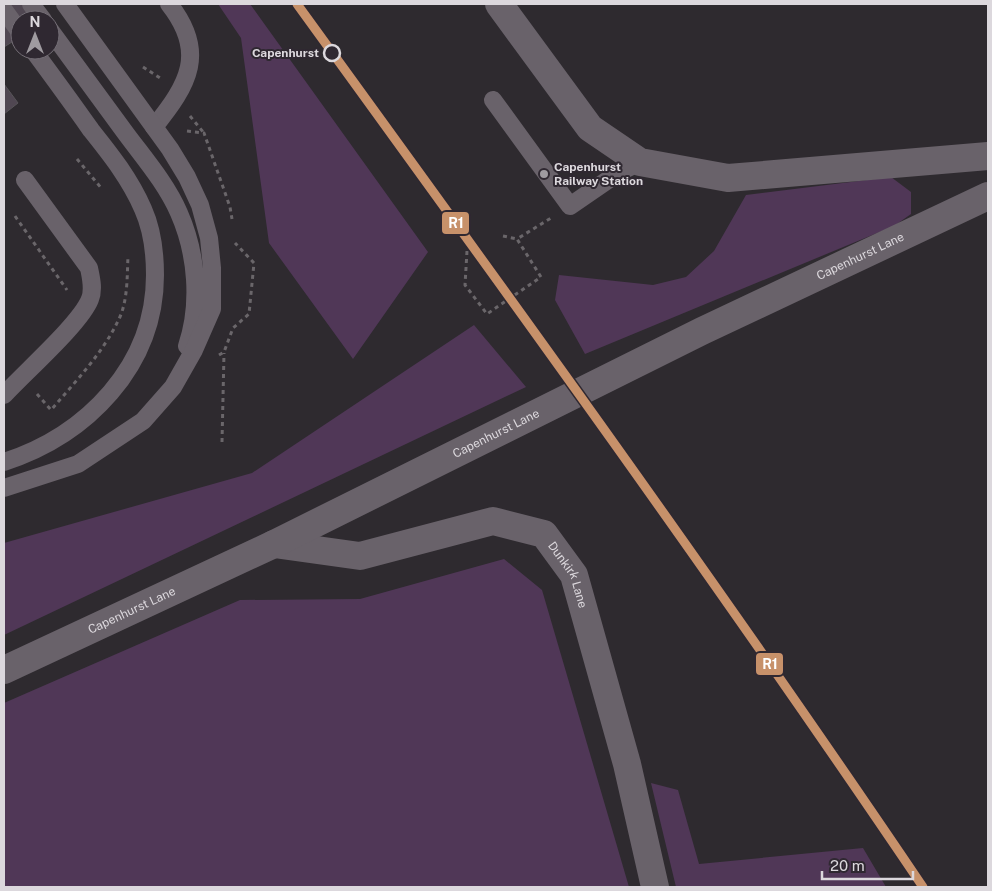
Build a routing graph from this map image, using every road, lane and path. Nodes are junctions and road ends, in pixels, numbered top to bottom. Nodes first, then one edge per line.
1 (65, 4) edge
2 (169, 4) edge
3 (499, 4) edge
4 (60, 44) edge
5 (40, 60) edge
6 (493, 100) dead end
7 (154, 127) junction
8 (988, 156) edge
9 (640, 162) junction
10 (24, 180) dead end
11 (988, 196) edge
12 (570, 206) junction
13 (15, 216) dead end
14 (503, 236) dead end
15 (517, 239) junction
16 (467, 251) dead end
17 (68, 299) dead end
18 (224, 352) dead end
19 (173, 387) junction
20 (4, 395) edge
21 (222, 442) dead end
22 (4, 462) edge
23 (4, 488) edge
24 (274, 544) junction
25 (4, 670) edge
26 (655, 887) edge

1 - 7 lane
2 - 7 lane
3 - 9 street
4 - 19 lane
5 - 22 lane
6 - 12 lane
7 - 19 lane
8 - 9 street
9 - 12 lane
10 - 20 lane
11 - 24 street, Capenhurst Lane
12 - 15 path
13 - 17 path
14 - 15 path
15 - 16 path
18 - 21 path
19 - 23 lane
24 - 25 street, Capenhurst Lane
24 - 26 street, Dunkirk Lane

